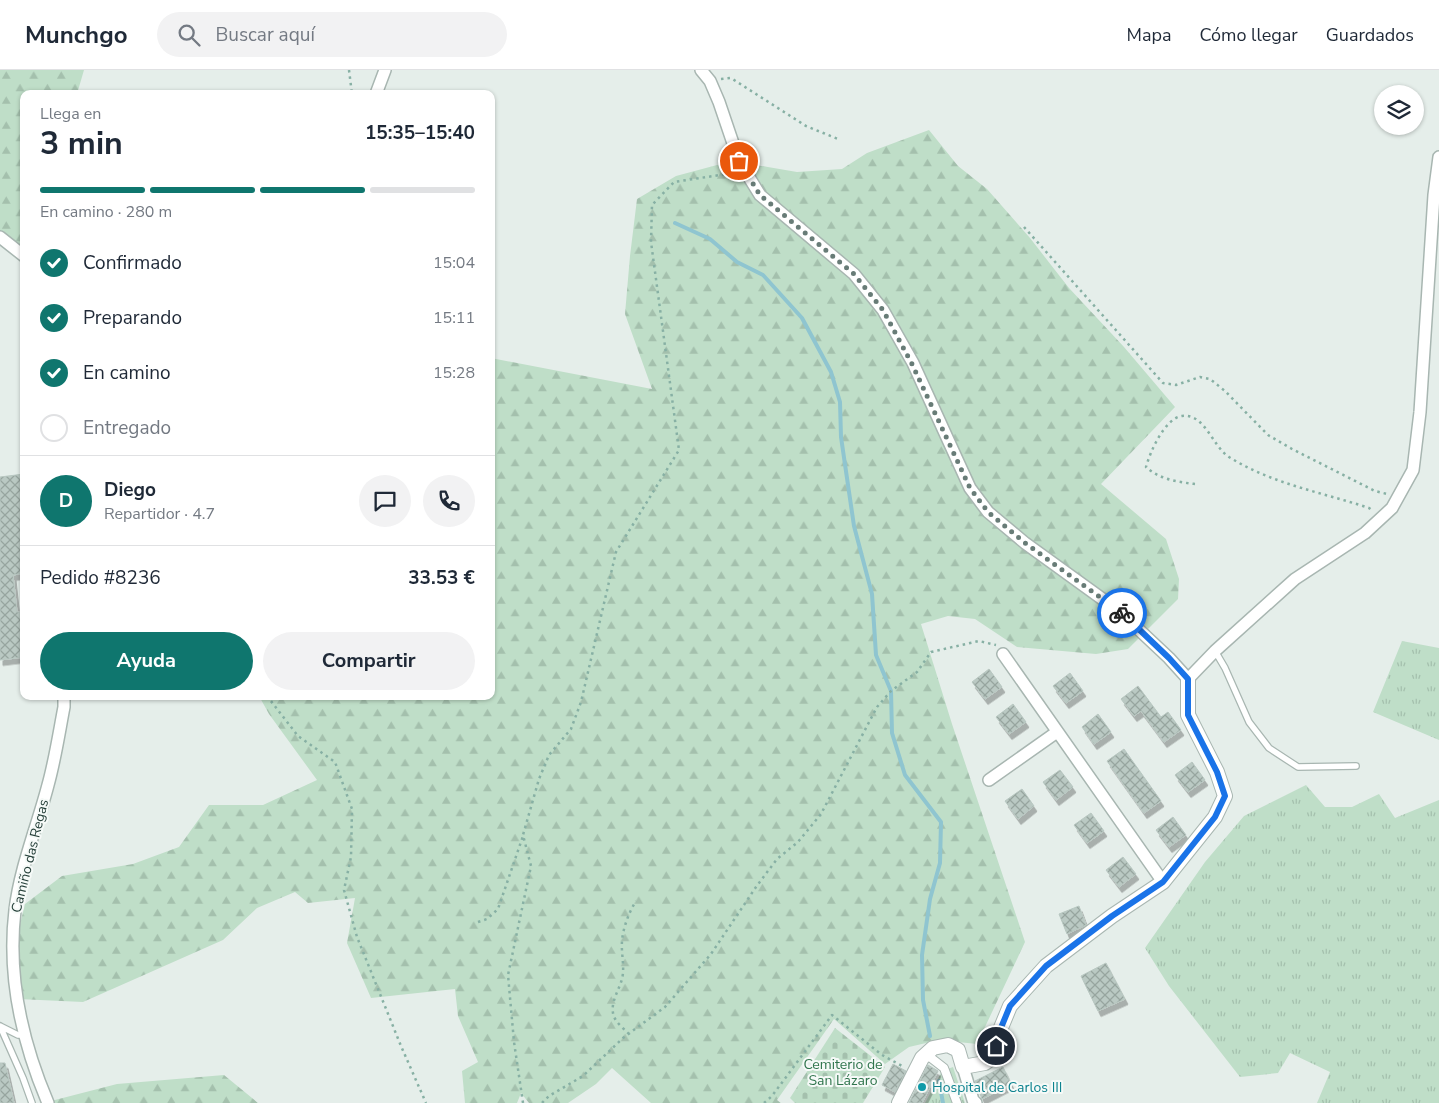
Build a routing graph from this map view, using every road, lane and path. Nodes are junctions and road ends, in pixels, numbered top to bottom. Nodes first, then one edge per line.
1 (349, 70) edge
2 (385, 70) edge
3 (701, 70) edge
4 (710, 81) junction
5 (352, 90) edge
6 (378, 90) edge
7 (838, 140) dead end
8 (1439, 157) edge
9 (746, 172) junction
10 (1024, 227) dead end
11 (0, 237) edge
12 (20, 254) edge
13 (1195, 484) dead end
14 (1398, 497) junction
15 (1382, 518) junction
16 (1215, 651) junction
17 (1003, 654) joint
18 (1188, 679) junction
19 (64, 700) edge
20 (270, 700) edge
21 (1057, 732) junction
22 (1356, 766) dead end
23 (989, 780) dead end
24 (524, 835) junction
25 (1163, 882) junction
26 (636, 901) dead end
27 (478, 922) dead end
28 (0, 1026) edge
29 (629, 1034) junction
30 (23, 1035) junction
31 (926, 1054) junction
32 (963, 1067) junction
33 (914, 1073) junction
34 (32, 1103) edge
35 (48, 1103) edge
36 (426, 1103) edge
37 (523, 1103) edge
38 (542, 1103) edge
39 (764, 1103) edge
40 (900, 1103) edge
41 (957, 1103) edge
42 (976, 1103) edge

1 - 5 path
2 - 6 street
3 - 4 street
4 - 7 path
4 - 9 street
8 - 14 street
9 - 18 street
9 - 24 path
10 - 14 path
11 - 12 street
13 - 15 path
14 - 15 street
15 - 16 street
16 - 18 street
16 - 22 lane
17 - 21 street
17 - 29 path
18 - 25 street
19 - 30 street, Camiño das Regas
20 - 36 path
21 - 23 street
21 - 25 street
24 - 27 path
24 - 37 path
25 - 32 street
26 - 29 path
28 - 30 lane
28 - 34 lane
29 - 38 path
30 - 35 street, Camiño das Regas
31 - 32 street
31 - 33 street
31 - 41 street
32 - 42 street
33 - 39 path
33 - 40 street

